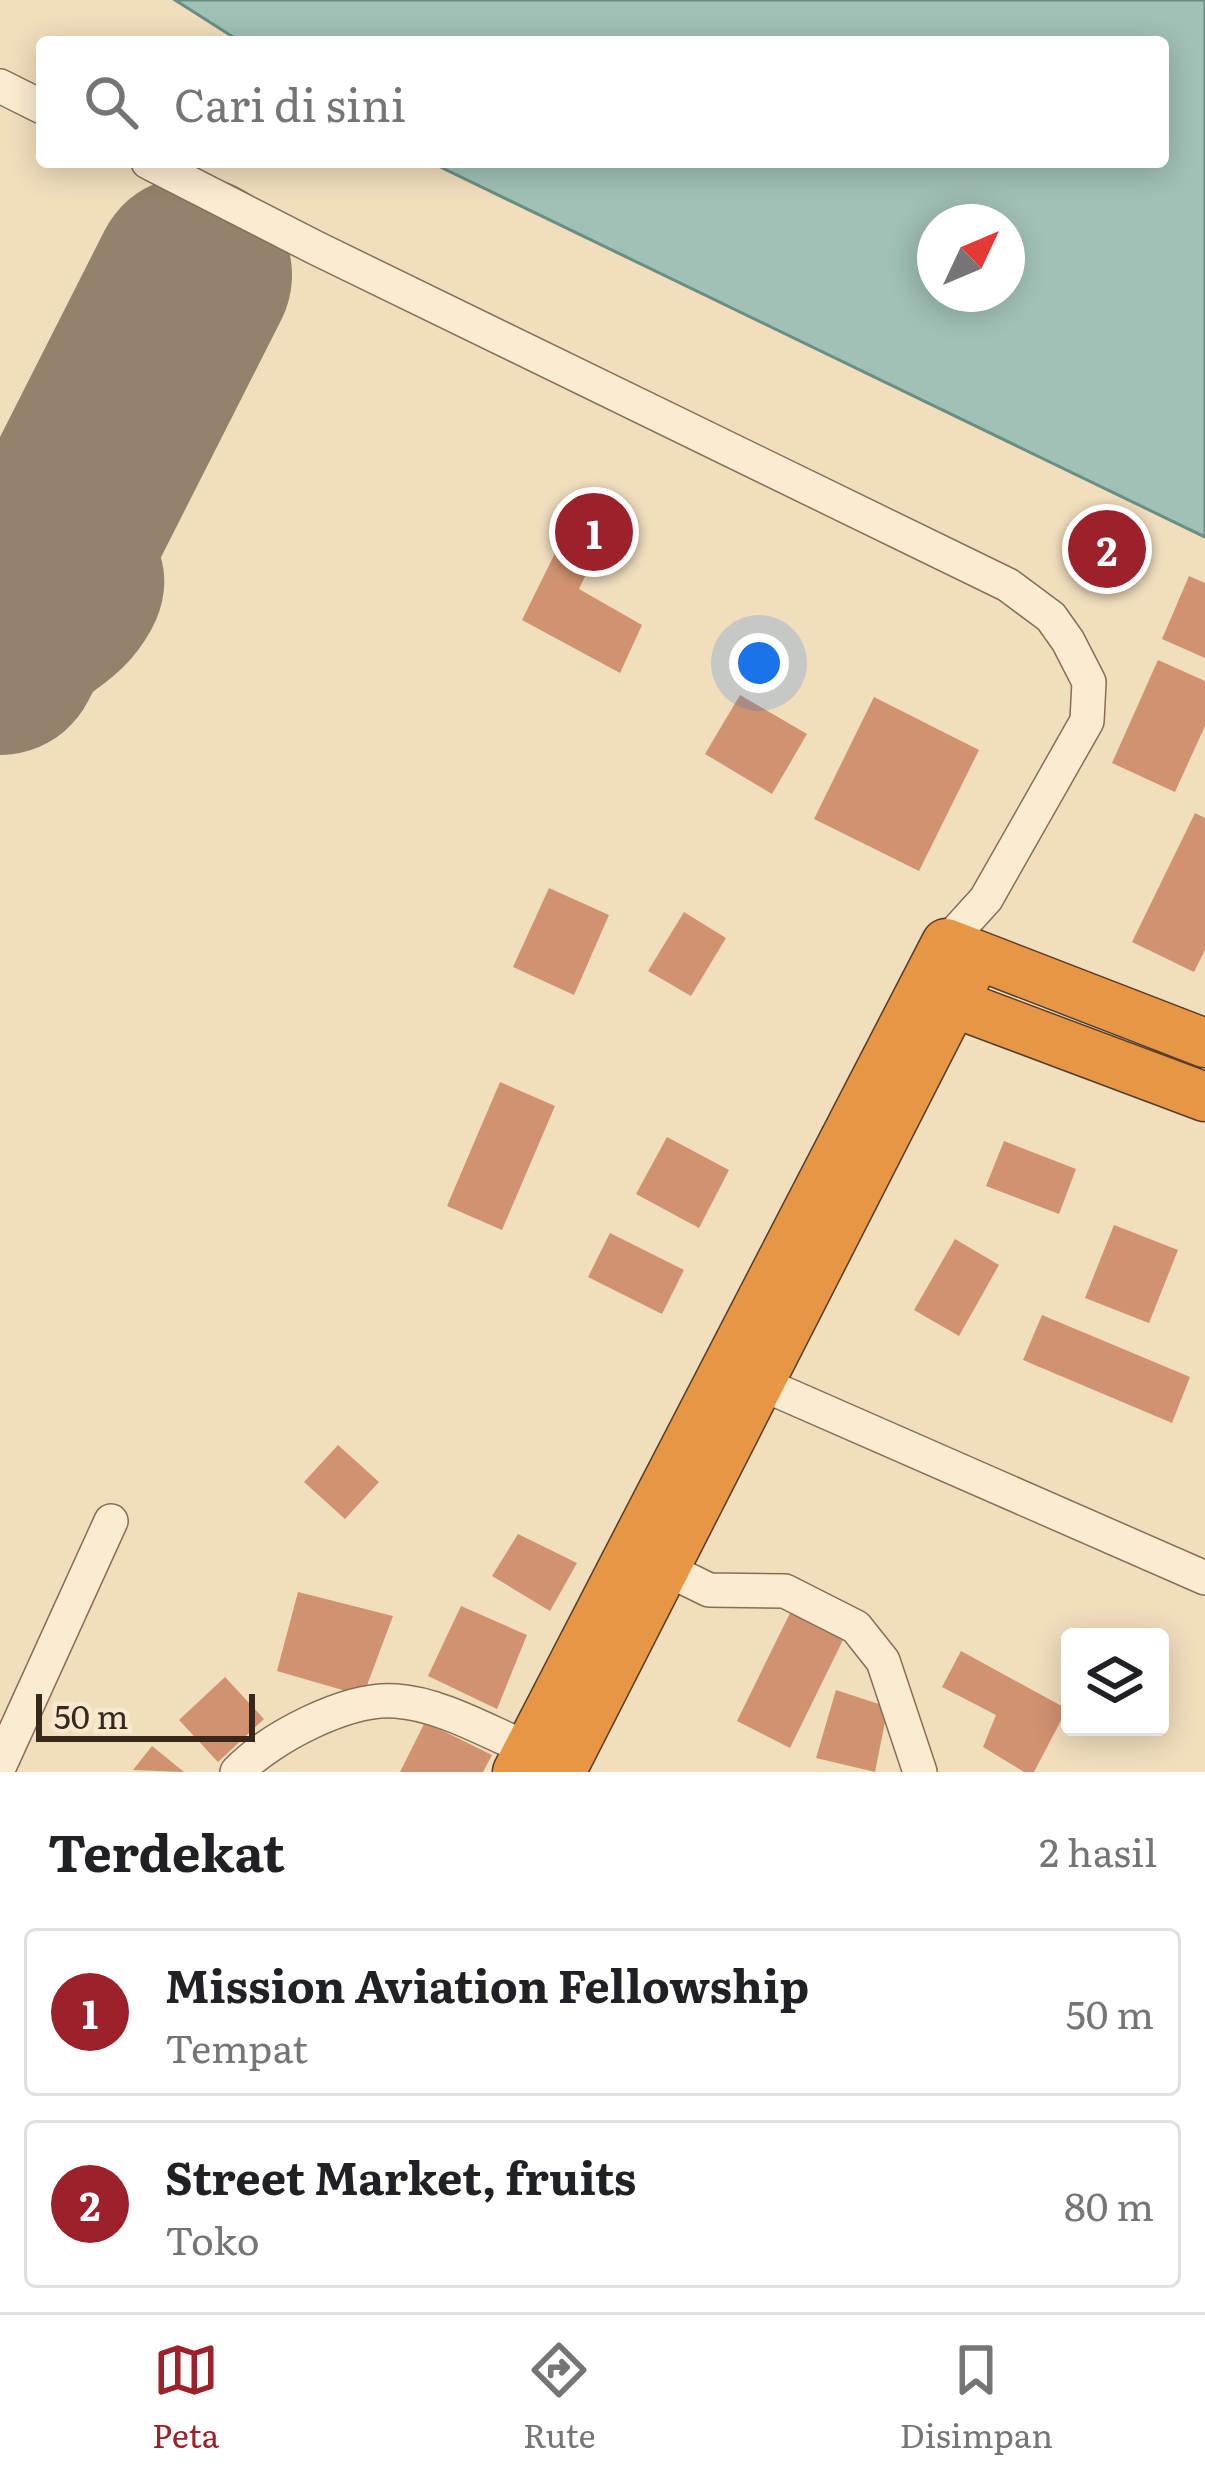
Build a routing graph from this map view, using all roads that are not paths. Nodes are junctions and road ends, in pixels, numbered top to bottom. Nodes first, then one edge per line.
1 (0, 86) edge
2 (36, 104) edge
3 (160, 168) edge
4 (962, 950) junction
5 (938, 994) junction
6 (1205, 1042) edge
7 (1205, 1097) edge
8 (743, 1375) junction
9 (110, 1521) dead end
10 (666, 1569) junction
11 (1205, 1578) edge
12 (536, 1764) edge
13 (0, 1766) edge
14 (237, 1772) edge
15 (920, 1772) edge

1 - 2 street
3 - 4 street
4 - 5 highway
4 - 6 highway
5 - 7 highway
5 - 8 highway
8 - 10 highway
8 - 11 street
8 - 12 highway
9 - 13 street
10 - 12 highway
10 - 15 street
12 - 14 street

